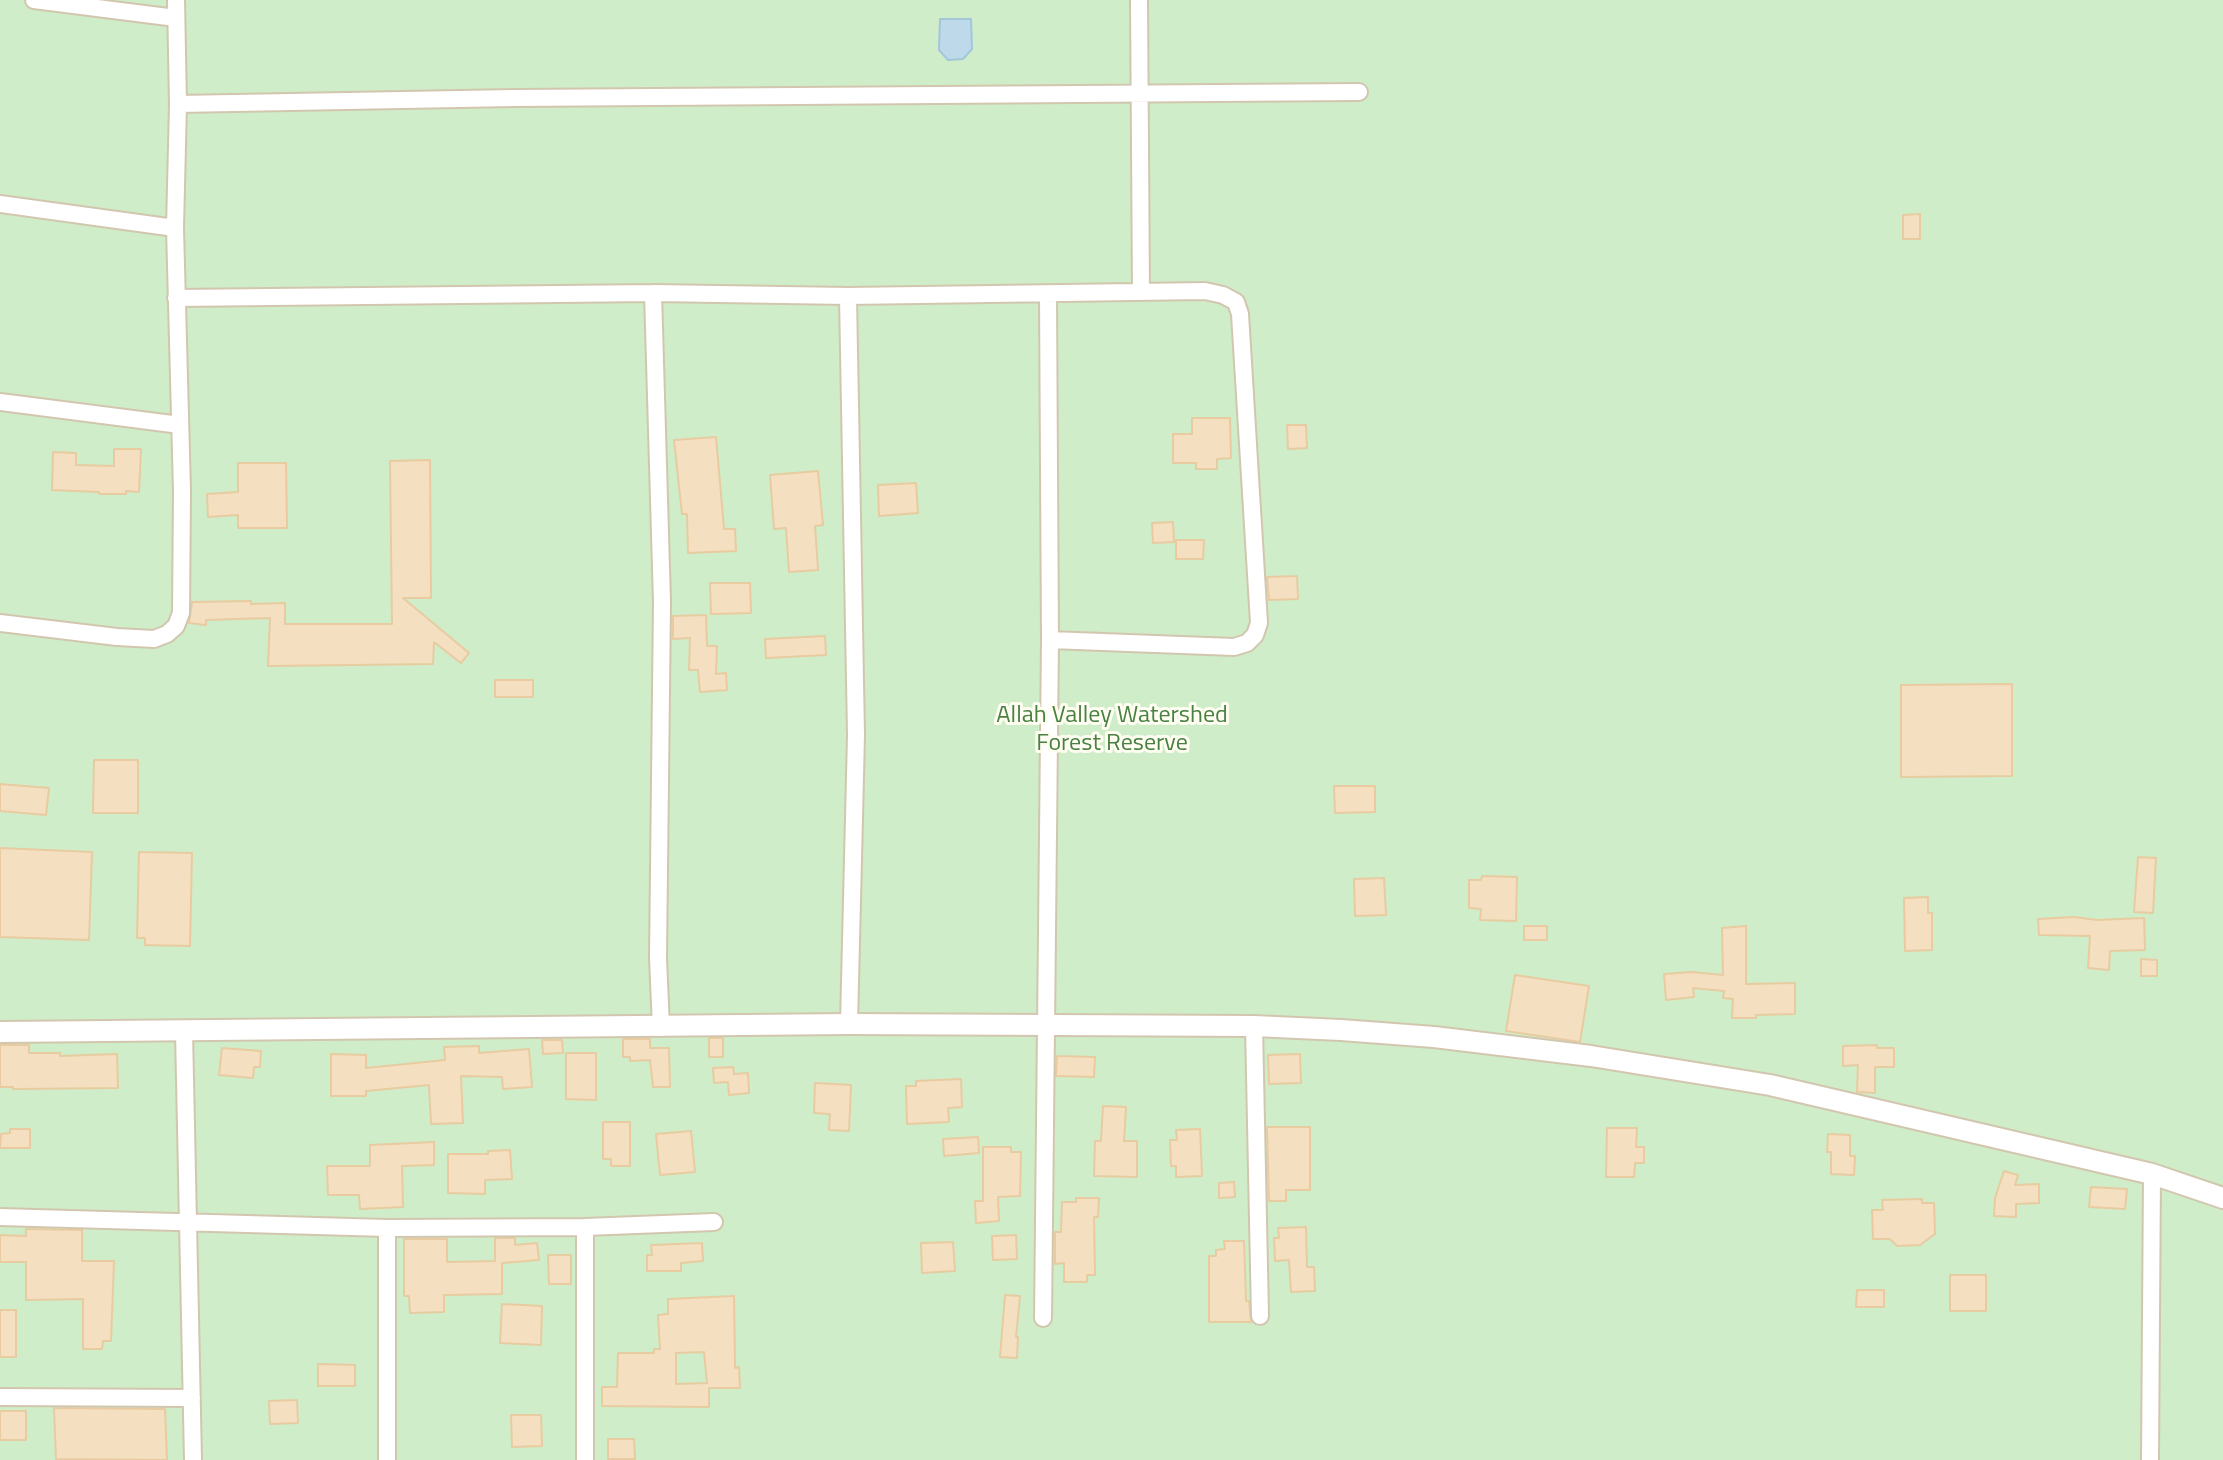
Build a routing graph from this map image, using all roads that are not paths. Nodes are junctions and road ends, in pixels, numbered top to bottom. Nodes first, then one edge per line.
1 (34, 0) edge
2 (176, 0) edge
3 (1139, 0) edge
4 (176, 18) junction
5 (1359, 92) dead end
6 (1140, 95) junction
7 (178, 104) junction
8 (0, 204) edge
9 (175, 228) junction
10 (1141, 292) junction
11 (653, 293) junction
12 (1048, 295) junction
13 (848, 296) junction
14 (176, 298) junction
15 (0, 402) edge
16 (180, 425) junction
17 (0, 623) edge
18 (1050, 640) junction
19 (849, 1024) junction
20 (1046, 1025) junction
21 (1254, 1026) junction
22 (661, 1028) junction
23 (0, 1032) edge
24 (184, 1032) junction
25 (2152, 1174) junction
26 (2223, 1198) edge
27 (0, 1217) edge
28 (190, 1222) junction
29 (714, 1222) dead end
30 (585, 1227) junction
31 (387, 1228) junction
32 (1260, 1316) dead end
33 (1043, 1318) dead end
34 (0, 1397) edge
35 (192, 1398) junction
36 (193, 1460) edge
37 (387, 1460) edge
38 (585, 1460) edge
39 (2150, 1460) edge

1 - 4 street
2 - 4 street
3 - 6 street
4 - 7 street
5 - 6 street
6 - 7 street
6 - 10 street
7 - 9 street
8 - 9 street
9 - 14 street
10 - 12 street
10 - 18 street
11 - 13 street
11 - 14 street
11 - 22 street
12 - 13 street
12 - 18 street
13 - 19 street
14 - 16 street
15 - 16 street
16 - 17 street
18 - 20 street
19 - 20 street
19 - 22 street
20 - 21 street
20 - 33 street
21 - 25 street
21 - 32 street
22 - 24 street
23 - 24 street
24 - 28 street
25 - 26 street
25 - 39 street
27 - 28 street
28 - 31 street
28 - 35 street
29 - 30 street
30 - 31 street
30 - 38 street
31 - 37 street
34 - 35 street
35 - 36 street

